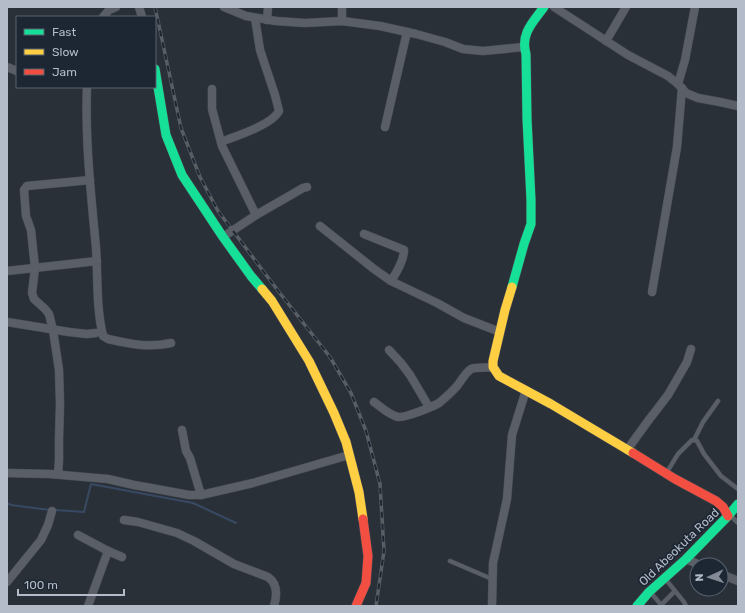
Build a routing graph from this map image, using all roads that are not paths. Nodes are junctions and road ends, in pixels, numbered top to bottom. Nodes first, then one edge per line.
1 (116, 7) edge
2 (224, 7) edge
3 (268, 7) edge
4 (342, 7) edge
5 (544, 7) edge
6 (554, 7) edge
7 (626, 7) edge
8 (695, 7) edge
9 (104, 16) edge
10 (255, 18) junction
11 (267, 20) junction
12 (342, 21) junction
13 (407, 32) junction
14 (606, 41) junction
15 (524, 47) junction
16 (156, 75) edge
17 (680, 86) junction
18 (87, 88) edge
19 (212, 89) dead end
20 (738, 106) edge
21 (385, 128) dead end
22 (221, 142) junction
23 (90, 180) junction
24 (307, 187) dead end
25 (256, 215) junction
26 (320, 226) dead end
27 (364, 234) dead end
28 (223, 237) junction
29 (96, 261) junction
30 (35, 268) junction
31 (7, 270) edge
32 (391, 281) junction
33 (652, 292) dead end
34 (7, 322) edge
35 (52, 330) junction
36 (500, 332) junction
37 (96, 333) dead end
38 (171, 343) dead end
39 (691, 349) dead end
40 (389, 350) dead end
41 (493, 367) junction
42 (526, 390) junction
43 (718, 401) dead end
44 (374, 402) dead end
45 (429, 408) junction
46 (182, 430) dead end
47 (694, 440) junction
48 (627, 450) junction
49 (349, 455) junction
50 (7, 473) edge
51 (58, 474) junction
52 (666, 474) junction
53 (738, 489) edge
54 (201, 495) junction
55 (738, 504) edge
56 (52, 511) dead end
57 (728, 516) junction
58 (124, 520) dead end
59 (738, 523) edge
60 (78, 535) dead end
61 (108, 551) junction
62 (122, 557) dead end
63 (686, 558) junction
64 (689, 560) edge
65 (450, 561) dead end
66 (665, 578) junction
67 (492, 579) junction
68 (7, 582) edge
69 (676, 591) junction
70 (649, 592) junction
71 (88, 606) edge
72 (274, 606) edge
73 (356, 606) edge
74 (492, 606) edge
75 (637, 606) edge
76 (662, 606) edge
77 (686, 606) edge

1 - 9 street
2 - 10 street
3 - 11 street
4 - 12 street
5 - 15 main road
6 - 14 street
7 - 14 street
8 - 17 street
10 - 11 street
10 - 22 street
11 - 12 street
12 - 13 street
13 - 15 street
13 - 21 street
14 - 17 street
15 - 36 main road
16 - 28 main road
17 - 20 street
17 - 33 street
18 - 23 street
19 - 22 street
22 - 25 street
23 - 29 street
23 - 30 street
24 - 25 street
25 - 28 street
26 - 32 street
27 - 32 street
28 - 49 main road
29 - 30 street
29 - 38 street
30 - 31 street
30 - 35 street
32 - 36 street
34 - 35 street
35 - 37 street
35 - 51 street
36 - 41 main road
39 - 48 street
40 - 45 street
41 - 42 main road
41 - 45 street
42 - 48 main road
42 - 67 street
43 - 47 lane
44 - 45 street
46 - 54 street
47 - 52 lane
47 - 53 lane
48 - 52 main road
49 - 54 street
49 - 73 main road
50 - 51 street
51 - 54 street
52 - 57 main road
55 - 57 main road, Old Abeokuta Road
56 - 68 street
57 - 59 lane
57 - 63 main road, Old Abeokuta Road
58 - 72 street
60 - 61 street
61 - 62 street
61 - 71 street
63 - 64 street
63 - 66 main road, Old Abeokuta Road
65 - 67 lane
66 - 69 lane
66 - 70 main road, Old Abeokuta Road
67 - 74 street
69 - 76 lane
69 - 77 lane
70 - 75 main road, Old Abeokuta Road
70 - 76 lane

